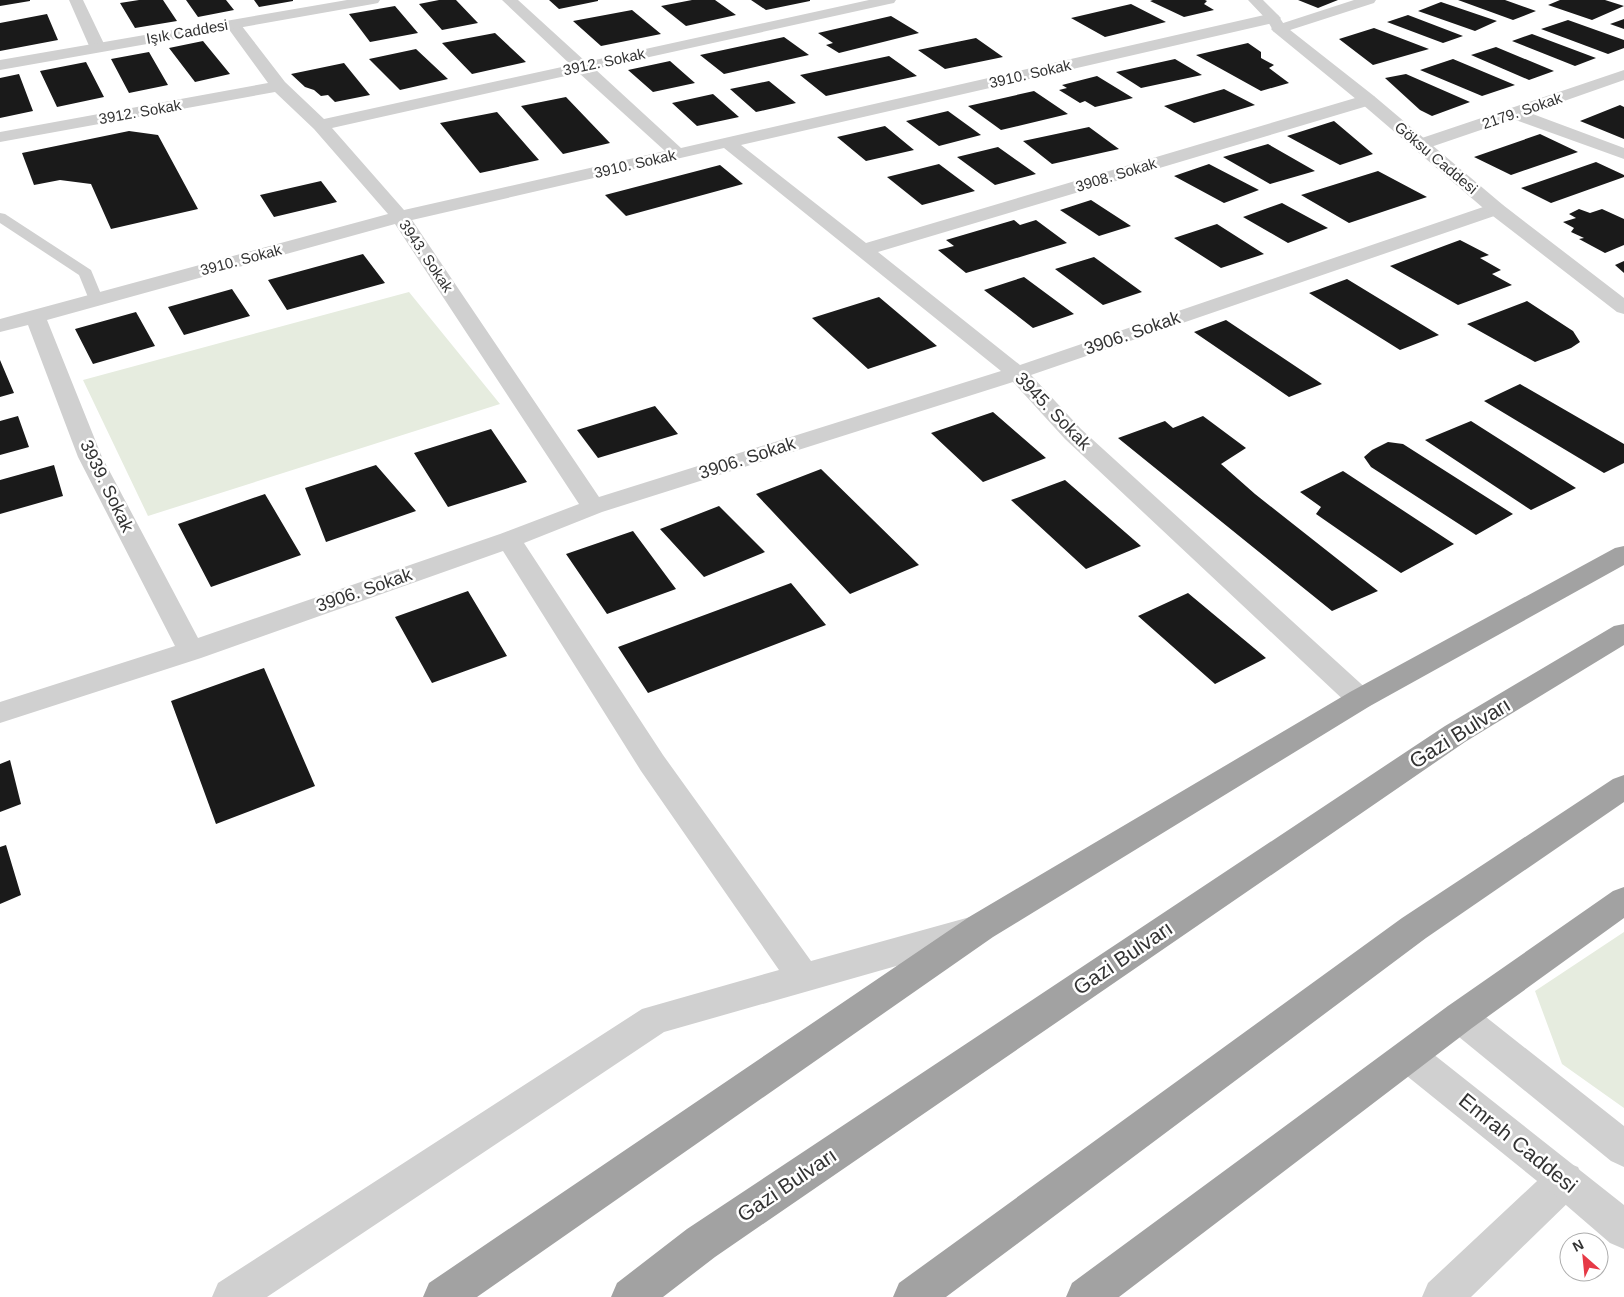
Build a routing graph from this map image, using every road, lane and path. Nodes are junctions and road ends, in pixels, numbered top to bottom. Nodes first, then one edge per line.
1 (76, 0) edge
2 (374, 0) edge
3 (509, 0) edge
4 (888, 0) edge
5 (1255, 0) edge
6 (1369, 0) edge
7 (233, 24) junction
8 (1276, 24) junction
9 (98, 48) junction
10 (0, 65) edge
11 (583, 66) junction
12 (1624, 75) edge
13 (279, 86) junction
14 (1368, 100) junction
15 (1514, 113) junction
16 (320, 124) junction
17 (0, 137) edge
18 (728, 143) junction
19 (1419, 145) junction
20 (678, 154) junction
21 (1624, 154) edge
22 (1496, 209) junction
23 (0, 217) edge
24 (400, 218) junction
25 (864, 250) junction
26 (95, 300) junction
27 (1624, 308) edge
28 (35, 316) junction
29 (0, 326) edge
30 (1017, 373) junction
31 (593, 507) junction
32 (509, 540) junction
33 (1624, 554) edge
34 (1624, 633) edge
35 (192, 651) junction
36 (1360, 700) junction
37 (0, 713) edge
38 (1624, 787) edge
39 (1624, 900) edge
40 (981, 928) junction
41 (804, 978) junction
42 (1460, 1018) junction
43 (1410, 1057) junction
44 (1624, 1149) edge
45 (1565, 1180) junction
46 (1624, 1230) edge
47 (232, 1297) edge
48 (443, 1297) edge
49 (631, 1297) edge
50 (913, 1297) edge
51 (1086, 1297) edge
52 (1442, 1297) edge

1 - 9 street
2 - 7 street, Işık Caddesi
3 - 11 street
4 - 11 street, 3912. Sokak
5 - 8 street, Göksu Caddesi
6 - 8 street, 3910. Sokak
7 - 9 street, Işık Caddesi
7 - 13 street, 3943. Sokak
8 - 14 street, Göksu Caddesi
8 - 18 street, 3910. Sokak
9 - 10 street, Işık Caddesi
11 - 16 street, 3912. Sokak
11 - 20 street
12 - 15 street, 2179. Sokak
13 - 16 street, 3943. Sokak
13 - 17 street, 3912. Sokak
14 - 19 street, Göksu Caddesi
14 - 25 street, 3908. Sokak
15 - 19 street, 2179. Sokak
15 - 21 street
16 - 24 street, 3943. Sokak
18 - 20 street, 3910. Sokak
18 - 25 street, 3945. Sokak
19 - 22 street, Göksu Caddesi
20 - 24 street, 3910. Sokak
22 - 27 street, Göksu Caddesi
22 - 30 street, 3906. Sokak
23 - 26 lane
24 - 26 street, 3910. Sokak
24 - 31 street, 3943. Sokak
25 - 30 street, 3945. Sokak
26 - 28 street, 3910. Sokak
28 - 29 street, 3910. Sokak
28 - 35 street, 3939. Sokak
30 - 31 street, 3906. Sokak
30 - 36 street, 3945. Sokak
31 - 32 street, 3906. Sokak
32 - 35 street, 3906. Sokak
32 - 41 street
33 - 36 highway
34 - 49 highway, Gazi Bulvarı
35 - 37 street, 3906. Sokak
36 - 40 highway
38 - 50 highway
39 - 42 highway
40 - 41 street
40 - 48 highway
41 - 47 street
42 - 43 highway
42 - 44 street
43 - 45 street, Emrah Caddesi
43 - 51 highway
45 - 46 street, Emrah Caddesi
45 - 52 street

